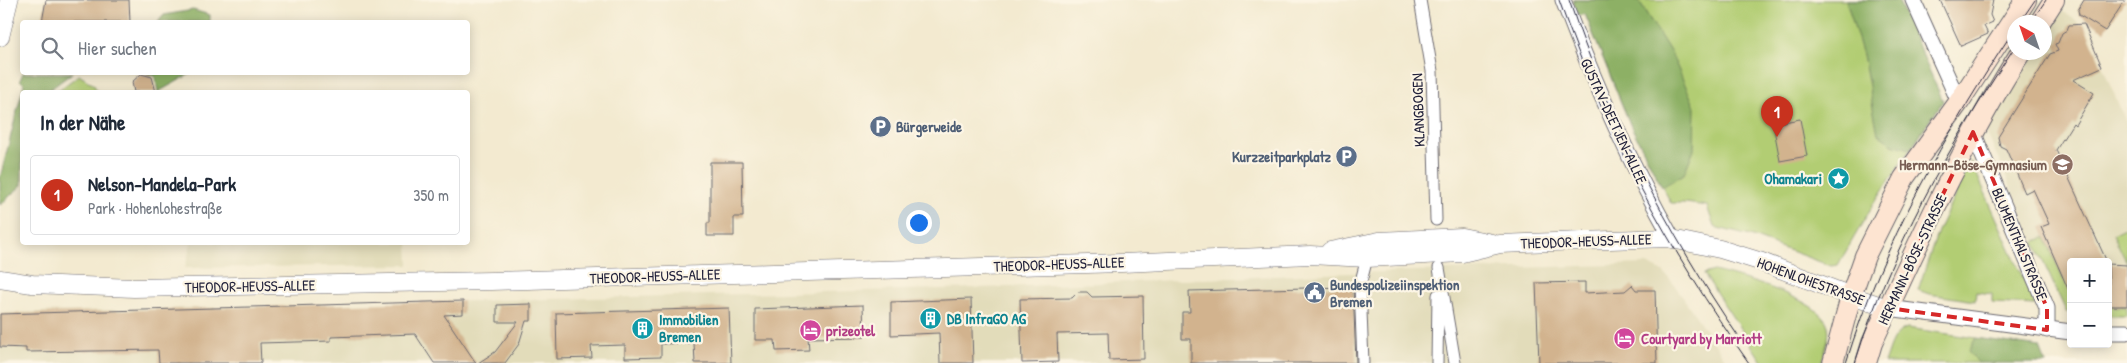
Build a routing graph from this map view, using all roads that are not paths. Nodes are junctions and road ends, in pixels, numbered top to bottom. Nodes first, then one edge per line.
1 (9, 0) edge
2 (1420, 0) edge
3 (1563, 0) edge
4 (1913, 0) edge
5 (2026, 0) edge
6 (2054, 0) edge
7 (2044, 15) edge
8 (0, 38) edge
9 (2016, 60) edge
10 (1959, 102) junction
11 (1973, 132) junction
12 (1436, 220) dead end
13 (1672, 238) junction
14 (1500, 244) junction
15 (1310, 255) junction
16 (1367, 258) junction
17 (0, 279) edge
18 (1850, 296) junction
19 (1888, 308) junction
20 (2047, 330) junction
21 (2067, 332) edge
22 (2112, 332) edge
23 (2127, 332) edge
24 (1364, 363) edge
25 (1437, 363) edge
26 (1455, 363) edge
27 (1833, 363) edge
28 (1866, 363) edge

1 - 8 street
2 - 12 street, KLANGBOGEN
3 - 13 street, GUSTAV-DEETJEN-ALLEE
4 - 10 street
5 - 10 main road
6 - 7 main road
9 - 11 main road, HERMANN-BÖSE-STRASSE
10 - 18 main road
11 - 19 main road, HERMANN-BÖSE-STRASSE
11 - 20 street, BLUMENTHALSTRASSE
13 - 14 street, THEODOR-HEUSS-ALLEE
13 - 18 street, HOHENLOHESTRASSE
14 - 15 street, THEODOR-HEUSS-ALLEE
14 - 16 street, THEODOR-HEUSS-ALLEE
15 - 16 street, THEODOR-HEUSS-ALLEE
15 - 17 street, THEODOR-HEUSS-ALLEE
16 - 24 street
18 - 19 street, HOHENLOHESTRASSE
18 - 27 main road
19 - 20 street, HOHENLOHESTRASSE
19 - 28 main road, HERMANN-BÖSE-STRASSE
20 - 21 street, HOHENLOHESTRASSE
22 - 23 street
25 - 26 street

